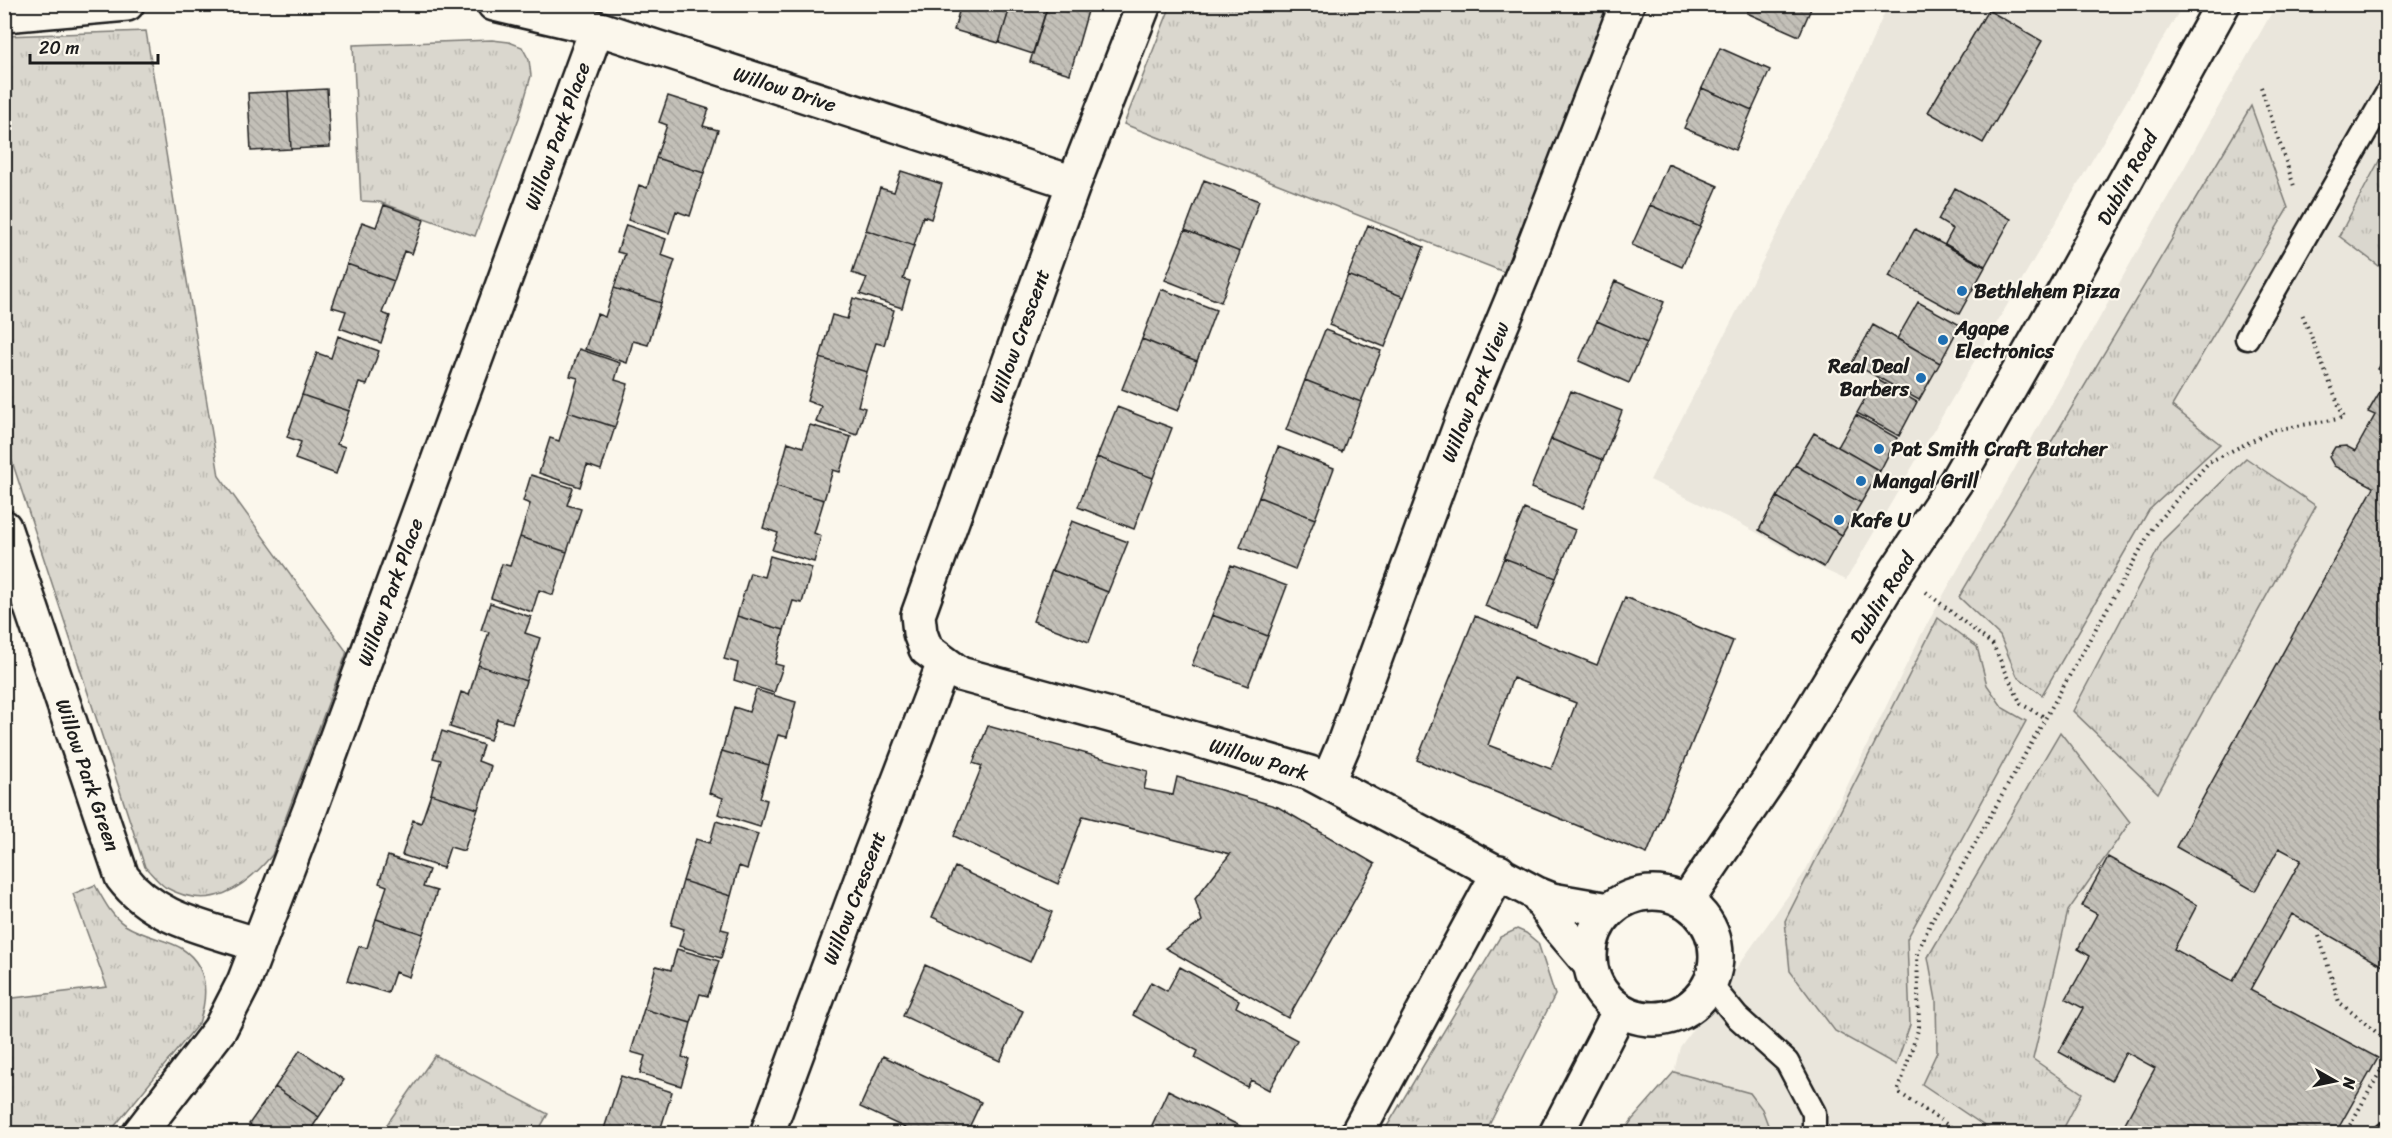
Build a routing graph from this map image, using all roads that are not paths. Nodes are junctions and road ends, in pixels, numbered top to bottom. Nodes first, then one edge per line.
1 (127, 4) edge
2 (494, 4) edge
3 (1144, 4) edge
4 (1627, 4) edge
5 (2223, 4) edge
6 (4, 15) edge
7 (597, 28) junction
8 (2388, 92) edge
9 (1074, 183) junction
10 (2247, 338) dead end
11 (4, 527) edge
12 (952, 669) junction
13 (1328, 781) junction
14 (1499, 872) junction
15 (1538, 894) junction
16 (1687, 901) junction
17 (1609, 909) junction
18 (258, 945) junction
19 (1590, 964) junction
20 (1710, 984) junction
21 (1620, 1010) junction
22 (139, 1134) edge
23 (767, 1134) edge
24 (1357, 1134) edge
25 (1556, 1134) edge
26 (1814, 1134) edge

1 - 6 street
2 - 7 street, Willow Drive
3 - 9 street, Willow Crescent
4 - 13 street, Willow Park View
5 - 16 street, Dublin Road
7 - 9 street, Willow Drive
7 - 18 street, Willow Park Place
8 - 10 lane
9 - 12 street, Willow Crescent
11 - 18 street, Willow Park Green
12 - 13 street, Willow Park
12 - 23 street, Willow Crescent
13 - 14 street, Willow Park
14 - 15 street, Willow Park
14 - 24 street
15 - 17 street
15 - 19 street
16 - 17 street
16 - 20 street
17 - 19 street
18 - 22 street, Willow Park Place
19 - 21 street
20 - 21 street
20 - 26 lane
21 - 25 street

